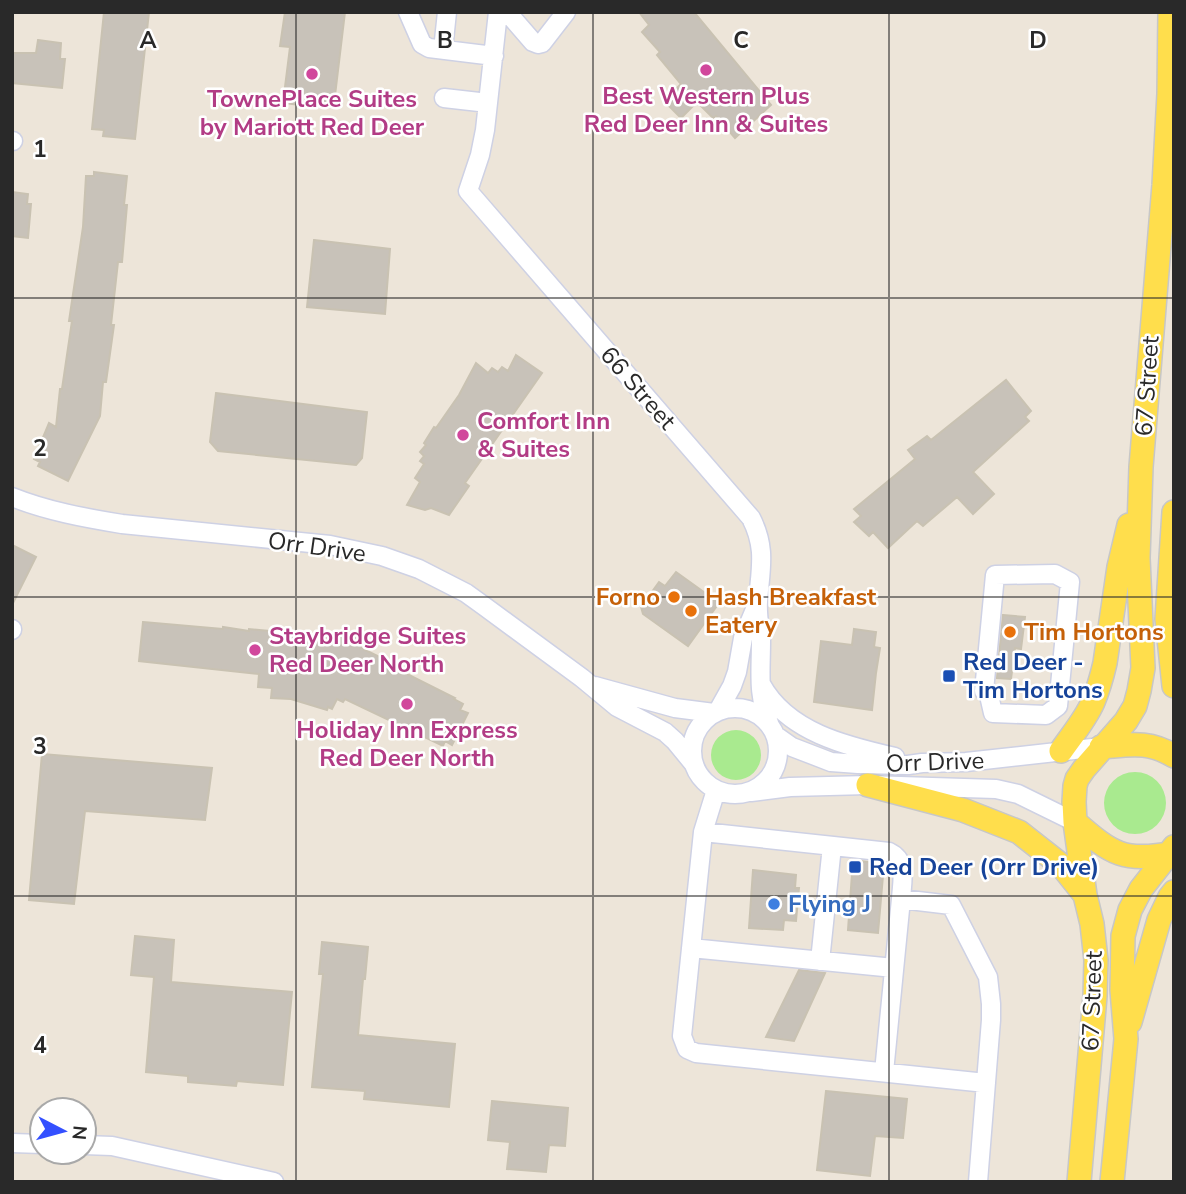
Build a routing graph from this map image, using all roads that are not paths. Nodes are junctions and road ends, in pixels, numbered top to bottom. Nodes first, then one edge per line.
1 (408, 12) edge
2 (447, 12) edge
3 (499, 12) edge
4 (507, 12) edge
5 (566, 12) edge
6 (1170, 12) edge
7 (443, 50) junction
8 (494, 56) junction
9 (444, 99) dead end
10 (488, 103) junction
11 (1141, 467) junction
12 (12, 497) edge
13 (1174, 512) edge
14 (758, 604) junction
15 (760, 682) junction
16 (589, 684) junction
17 (1174, 686) edge
18 (986, 691) joint
19 (716, 712) junction
20 (773, 731) junction
21 (1101, 747) junction
22 (1061, 751) junction
23 (1174, 756) edge
24 (694, 763) junction
25 (922, 763) junction
26 (868, 785) junction
27 (716, 790) junction
28 (751, 792) junction
29 (1075, 822) junction
30 (703, 832) junction
31 (832, 846) junction
32 (1171, 852) edge
33 (1174, 892) edge
34 (1085, 895) junction
35 (901, 899) junction
36 (691, 948) junction
37 (820, 961) junction
38 (894, 968) junction
39 (1126, 1038) junction
40 (884, 1072) junction
41 (986, 1083) junction
42 (98, 1146) edge
43 (274, 1182) edge
44 (978, 1182) edge
45 (1079, 1182) edge
46 (1112, 1182) edge

1 - 7 street
2 - 7 street
3 - 8 street
4 - 5 street
6 - 11 main road, 67 Street
7 - 8 street
8 - 10 street
9 - 10 street
10 - 14 street, 66 Street
11 - 21 main road, 67 Street
11 - 22 main road
12 - 16 street, Orr Drive
13 - 17 main road
14 - 15 street, 66 Street
14 - 19 street, 66 Street
15 - 20 street, 66 Street
15 - 25 street
16 - 19 street, Orr Drive
16 - 24 street, Orr Drive
18 - 18 street
19 - 20 street
19 - 24 street
20 - 25 street, Orr Drive
20 - 28 street
21 - 22 street, Orr Drive
21 - 23 main road
21 - 29 main road, 67 Street
22 - 25 street, Orr Drive
24 - 27 street
26 - 28 street, Orr Drive
26 - 29 street, Orr Drive
26 - 34 main road
27 - 28 street
27 - 30 street
29 - 32 main road
29 - 34 main road, 67 Street
30 - 31 street
30 - 36 street
31 - 35 street
31 - 37 street
32 - 39 main road, 67 Street
33 - 39 main road
34 - 45 main road, 67 Street
35 - 38 street
35 - 41 street
36 - 37 street
36 - 40 street
37 - 38 street
38 - 40 street
39 - 46 main road, 67 Street
40 - 41 street
41 - 44 street
42 - 43 street

